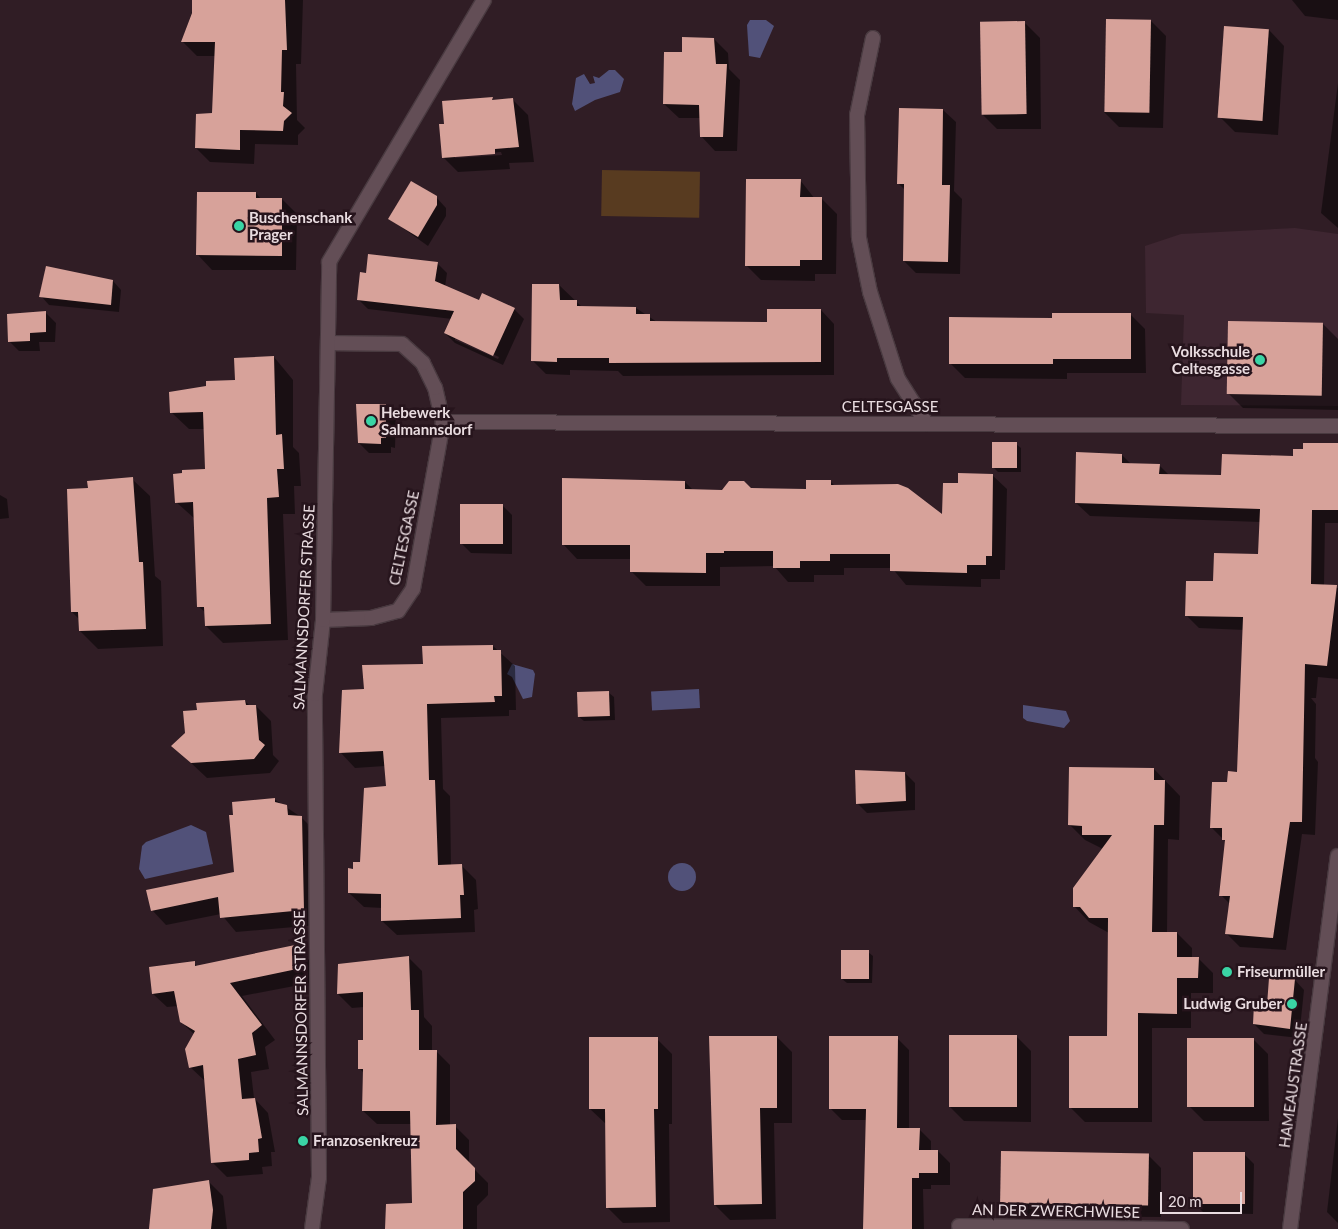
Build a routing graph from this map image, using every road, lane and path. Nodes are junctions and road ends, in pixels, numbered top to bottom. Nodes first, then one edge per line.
1 (484, 0) edge
2 (873, 38) dead end
3 (330, 343) junction
4 (442, 422) junction
5 (926, 423) junction
6 (1338, 426) edge
7 (323, 620) junction
8 (1338, 856) edge
9 (959, 1226) dead end
10 (312, 1229) edge
11 (1182, 1229) edge
12 (1290, 1229) edge

1 - 3 street, SALMANNSDORFER STRASSE
2 - 5 street
3 - 4 street, CELTESGASSE
3 - 7 street, SALMANNSDORFER STRASSE
4 - 5 street, CELTESGASSE
4 - 7 street, CELTESGASSE
5 - 6 street, CELTESGASSE
7 - 10 street, SALMANNSDORFER STRASSE
8 - 12 street, HAMEAUSTRASSE
9 - 11 street, AN DER ZWERCHWIESE

